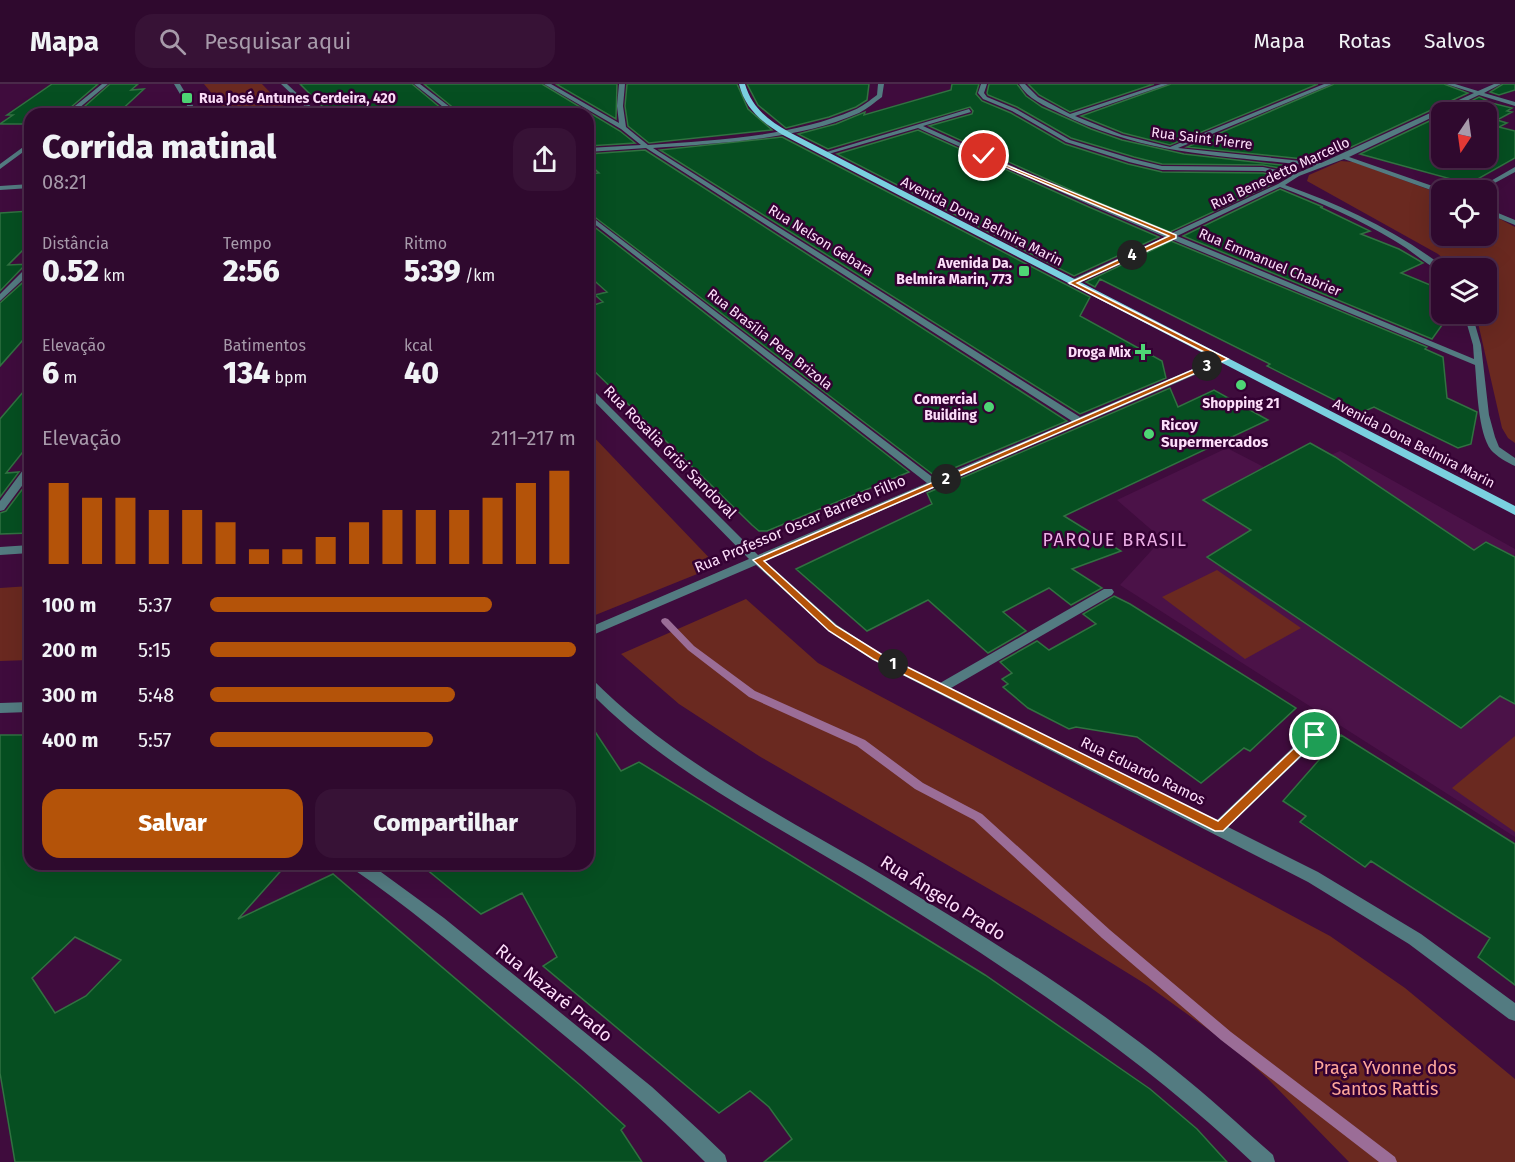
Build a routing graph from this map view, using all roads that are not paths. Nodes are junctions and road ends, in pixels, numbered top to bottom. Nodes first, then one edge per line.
1 (105, 84) edge
2 (177, 84) edge
3 (284, 84) edge
4 (417, 84) edge
5 (547, 84) edge
6 (622, 84) edge
7 (742, 84) edge
8 (880, 84) edge
9 (984, 84) edge
10 (1022, 84) edge
11 (1167, 84) edge
12 (1329, 84) edge
13 (1449, 84) edge
14 (1498, 84) edge
15 (1478, 93) junction
16 (1515, 104) edge
17 (620, 106) junction
18 (610, 107) dead end
19 (75, 108) edge
20 (191, 108) edge
21 (310, 108) edge
22 (448, 108) edge
23 (586, 108) edge
24 (601, 109) dead end
25 (594, 110) edge
26 (969, 111) dead end
27 (594, 113) edge
28 (1070, 116) junction
29 (918, 126) junction
30 (623, 128) junction
31 (785, 132) junction
32 (646, 146) junction
33 (1172, 148) junction
34 (24, 149) edge
35 (594, 150) edge
36 (823, 154) junction
37 (1344, 157) junction
38 (1322, 165) junction
39 (0, 167) edge
40 (1515, 169) edge
41 (1297, 175) junction
42 (1496, 180) edge
43 (1280, 185) junction
44 (24, 186) edge
45 (0, 188) edge
46 (1431, 188) edge
47 (1497, 215) edge
48 (594, 221) edge
49 (1515, 222) edge
50 (1174, 236) junction
51 (1431, 262) edge
52 (24, 275) edge
53 (1072, 283) junction
54 (0, 299) edge
55 (1471, 324) edge
56 (1224, 359) junction
57 (1479, 364) junction
58 (594, 396) edge
59 (1079, 421) junction
60 (1515, 464) edge
61 (24, 476) edge
62 (935, 484) junction
63 (0, 508) edge
64 (1515, 511) edge
65 (24, 549) edge
66 (0, 551) edge
67 (757, 560) junction
68 (1108, 592) dead end
69 (594, 630) edge
70 (594, 688) edge
71 (941, 688) junction
72 (24, 707) edge
73 (0, 708) edge
74 (1315, 735) dead end
75 (1219, 827) junction
76 (366, 870) edge
77 (1515, 1013) edge
78 (718, 1162) edge
79 (1266, 1162) edge

1 - 19 street
2 - 20 street
3 - 21 street
4 - 22 street
5 - 23 street, Rua Nelson Gebara
6 - 17 street
7 - 31 main road, Avenida Dona Belmira Marin
8 - 31 street
9 - 41 street
10 - 28 street, Rua Saint Pierre
11 - 28 street
12 - 33 street
13 - 15 street
14 - 15 street, Rua Benedetto Marcello
15 - 16 street
15 - 37 street, Rua Benedetto Marcello
17 - 18 street
17 - 30 street
24 - 25 street
26 - 29 street
27 - 30 street, Rua Nelson Gebara
28 - 33 street, Rua Saint Pierre
29 - 36 street
29 - 50 street, Rua Emmanuel Chabrier
30 - 32 street, Rua Nelson Gebara
31 - 32 street
31 - 36 main road, Avenida Dona Belmira Marin
32 - 35 street
32 - 59 street, Rua Nelson Gebara
33 - 38 street, Rua Saint Pierre
34 - 39 street
36 - 53 main road, Avenida Dona Belmira Marin
37 - 38 street, Rua Benedetto Marcello
37 - 46 street
38 - 41 street, Rua Benedetto Marcello
40 - 42 street
41 - 43 street, Rua Benedetto Marcello
43 - 50 street, Rua Benedetto Marcello
43 - 51 street
44 - 45 street
47 - 49 street
48 - 62 street, Rua Brasília Pera Brizola
50 - 53 street, Rua Benedetto Marcello
50 - 57 street, Rua Emmanuel Chabrier
52 - 54 street
53 - 56 main road, Avenida Dona Belmira Marin
55 - 57 street
56 - 59 street, Rua Professor Oscar Barreto Filho
56 - 64 main road, Avenida Dona Belmira Marin
57 - 60 street
58 - 67 street, Rua Rosalia Grisi Sandoval
59 - 62 street, Rua Professor Oscar Barreto Filho
61 - 63 street
62 - 67 street, Rua Professor Oscar Barreto Filho
65 - 66 street
67 - 69 street, Rua Professor Oscar Barreto Filho
67 - 71 street, Rua Eduardo Ramos
68 - 71 street
70 - 79 street, Rua Ângelo Prado
71 - 75 street, Rua Eduardo Ramos
72 - 73 street
74 - 75 street
75 - 77 street, Rua Eduardo Ramos
76 - 78 street, Rua Nazaré Prado

